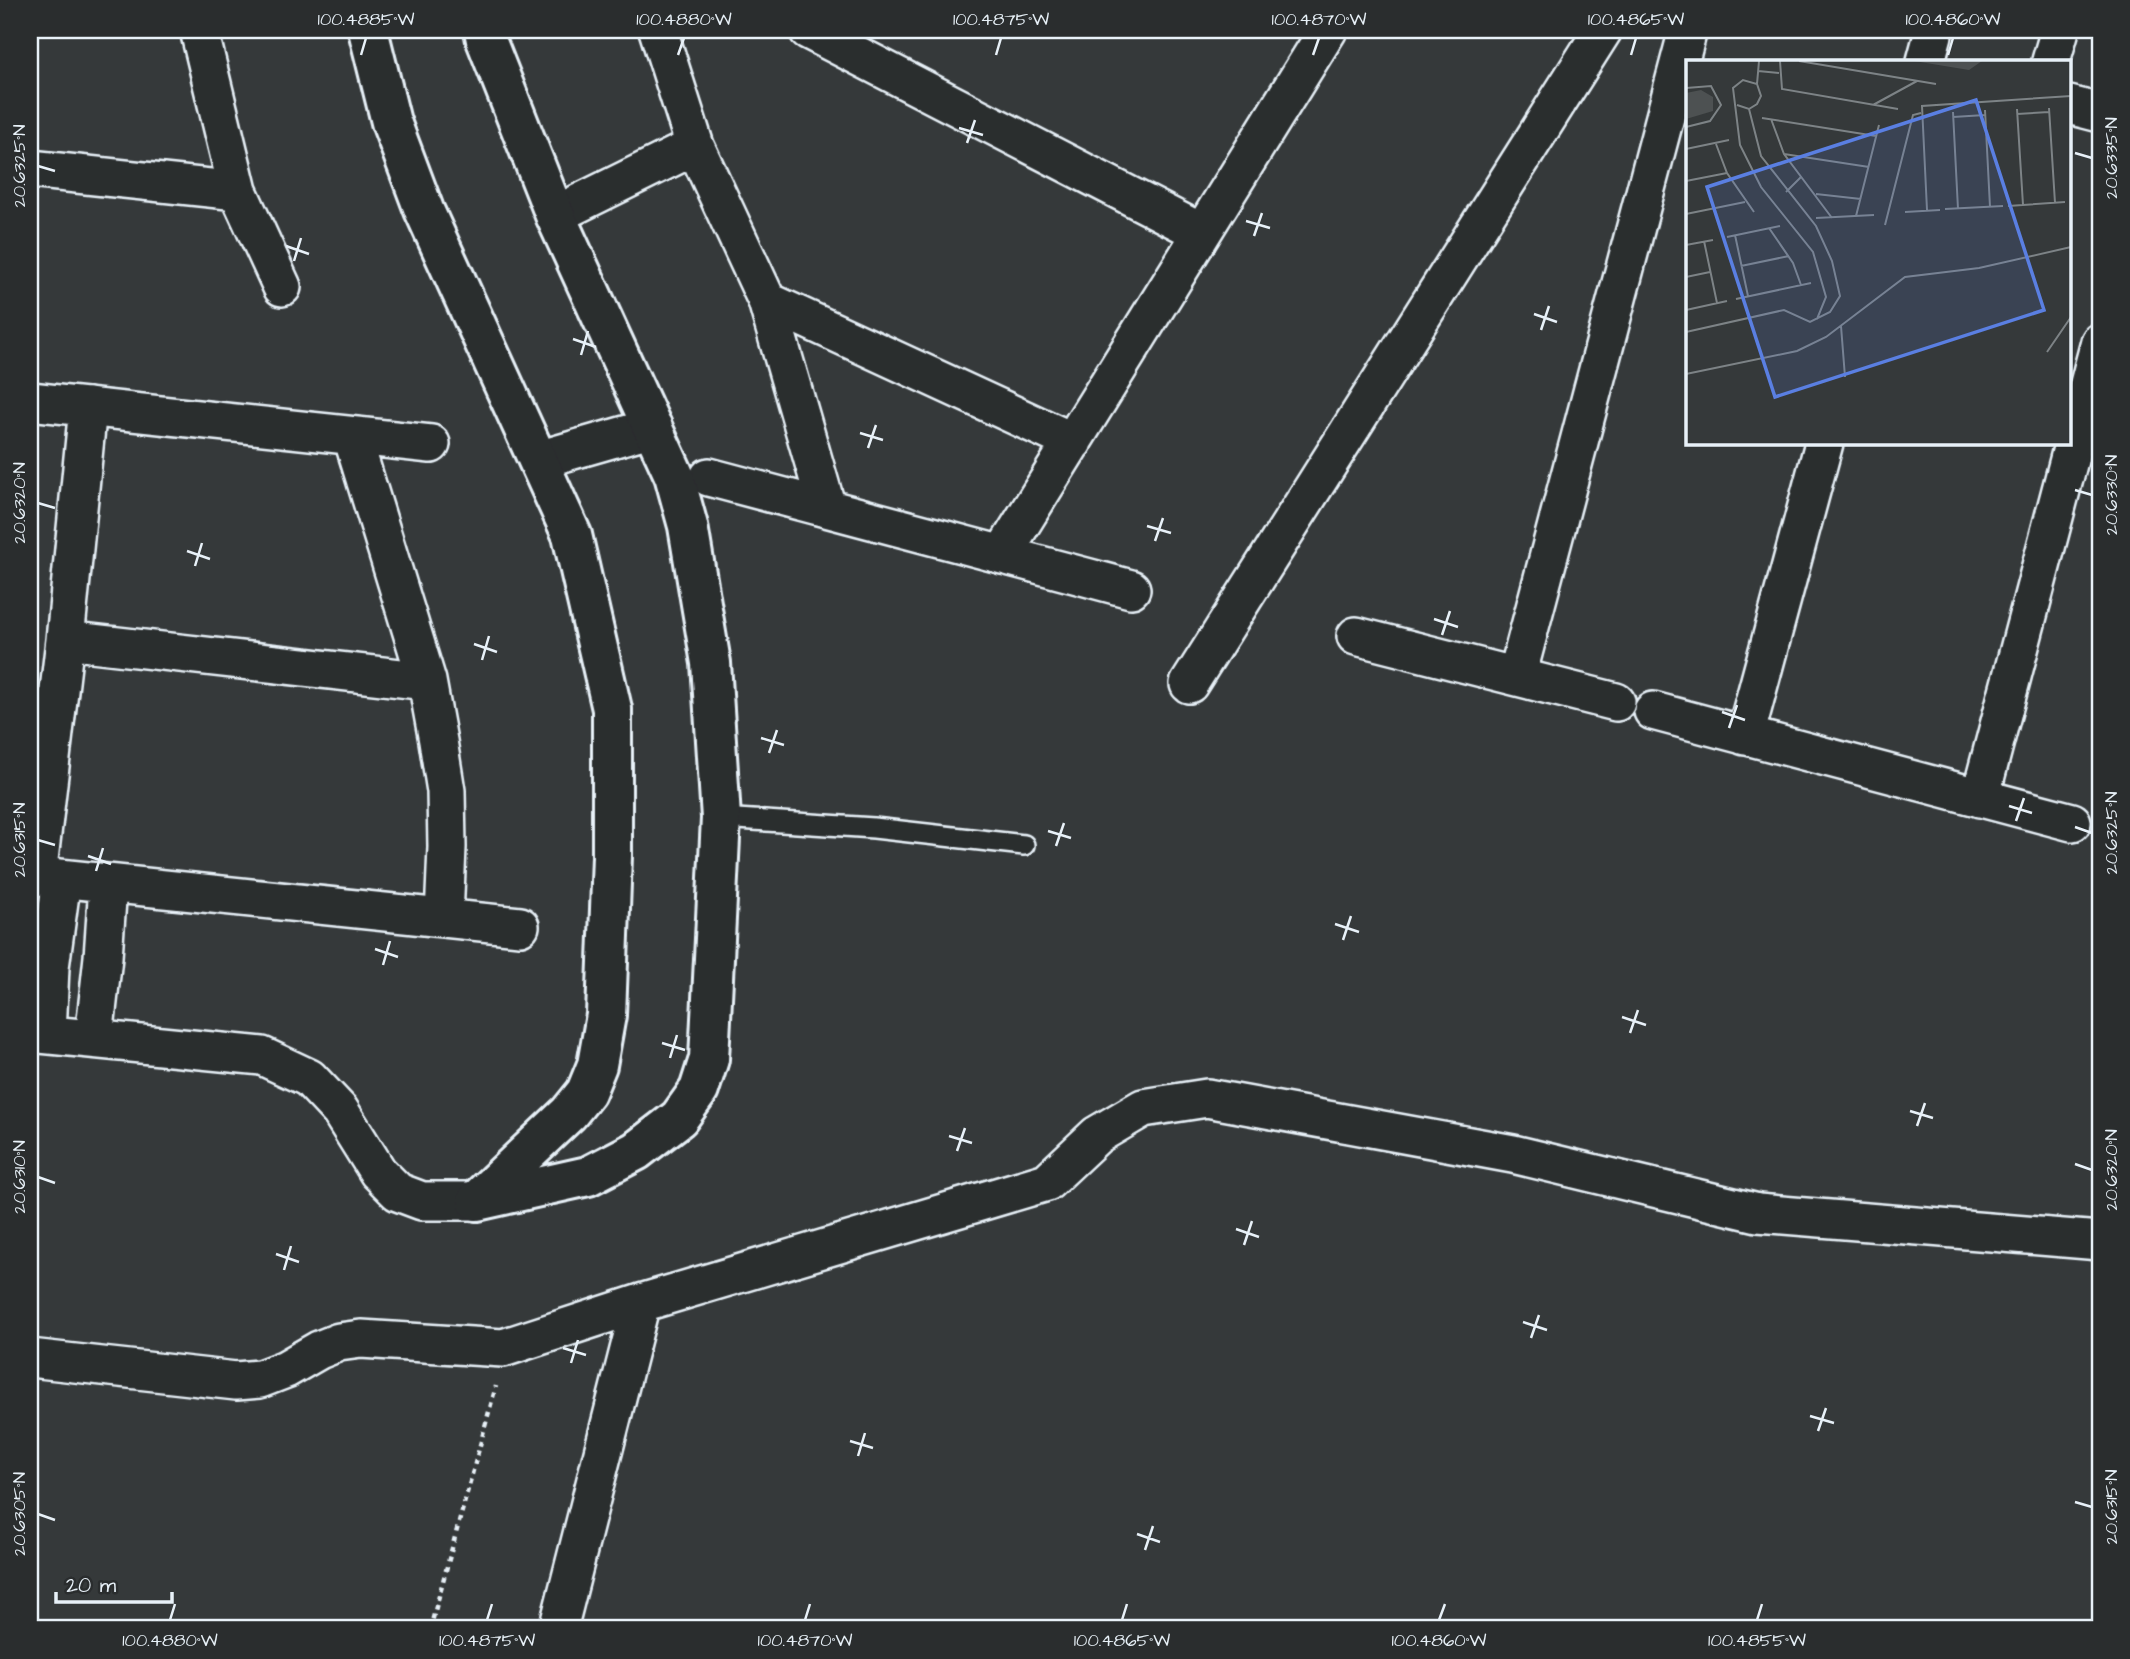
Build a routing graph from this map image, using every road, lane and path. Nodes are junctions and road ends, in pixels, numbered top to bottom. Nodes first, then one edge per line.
1 (199, 30) edge
2 (368, 30) edge
3 (484, 30) edge
4 (658, 30) edge
5 (808, 30) edge
6 (1328, 30) edge
7 (1603, 30) edge
8 (1688, 30) edge
9 (2060, 30) edge
10 (2051, 60) edge
11 (2070, 105) edge
12 (2100, 113) edge
13 (695, 146) junction
14 (30, 169) edge
15 (238, 191) junction
16 (555, 215) junction
17 (1202, 233) junction
18 (282, 287) dead end
19 (767, 301) junction
20 (2100, 342) edge
21 (30, 401) edge
22 (88, 407) junction
23 (653, 427) junction
24 (352, 436) junction
25 (1073, 442) junction
26 (431, 444) dead end
27 (1824, 444) edge
28 (538, 460) junction
29 (709, 477) dead end
30 (827, 508) junction
31 (1002, 555) junction
32 (1131, 589) dead end
33 (1356, 636) dead end
34 (65, 640) junction
35 (1517, 676) junction
36 (427, 681) junction
37 (1189, 684) dead end
38 (1616, 702) dead end
39 (1653, 711) dead end
40 (1745, 736) junction
41 (1980, 798) junction
42 (721, 818) junction
43 (2072, 822) dead end
44 (1024, 845) dead end
45 (43, 877) edge
46 (108, 885) junction
47 (444, 918) junction
48 (520, 926) dead end
49 (38, 1033) edge
50 (94, 1038) junction
51 (477, 1201) junction
52 (2100, 1241) edge
53 (640, 1303) junction
54 (503, 1348) junction
55 (30, 1358) edge
56 (430, 1629) edge
57 (558, 1629) edge

1 - 15 street
2 - 28 street
3 - 16 street
4 - 13 street
5 - 17 street
6 - 17 street
7 - 37 street
8 - 35 street
9 - 10 street
11 - 12 street
13 - 16 street
13 - 19 street
14 - 15 street
15 - 18 street
16 - 23 street
17 - 25 street
19 - 25 street
19 - 30 street
20 - 41 street
21 - 22 street
22 - 24 street
22 - 34 street
23 - 28 street
23 - 42 street
24 - 26 street
24 - 36 street
25 - 31 street
27 - 40 street
28 - 51 street
29 - 30 street
30 - 31 street
31 - 32 street
33 - 35 street
34 - 36 street
34 - 45 street
35 - 38 street
36 - 47 street
39 - 40 street
40 - 41 street
41 - 43 street
42 - 44 lane
42 - 51 street
45 - 46 street
45 - 49 street
46 - 47 street
46 - 50 street
47 - 48 street
49 - 50 street
50 - 51 street
52 - 53 street
53 - 54 street
53 - 57 street
54 - 55 street
54 - 56 path

